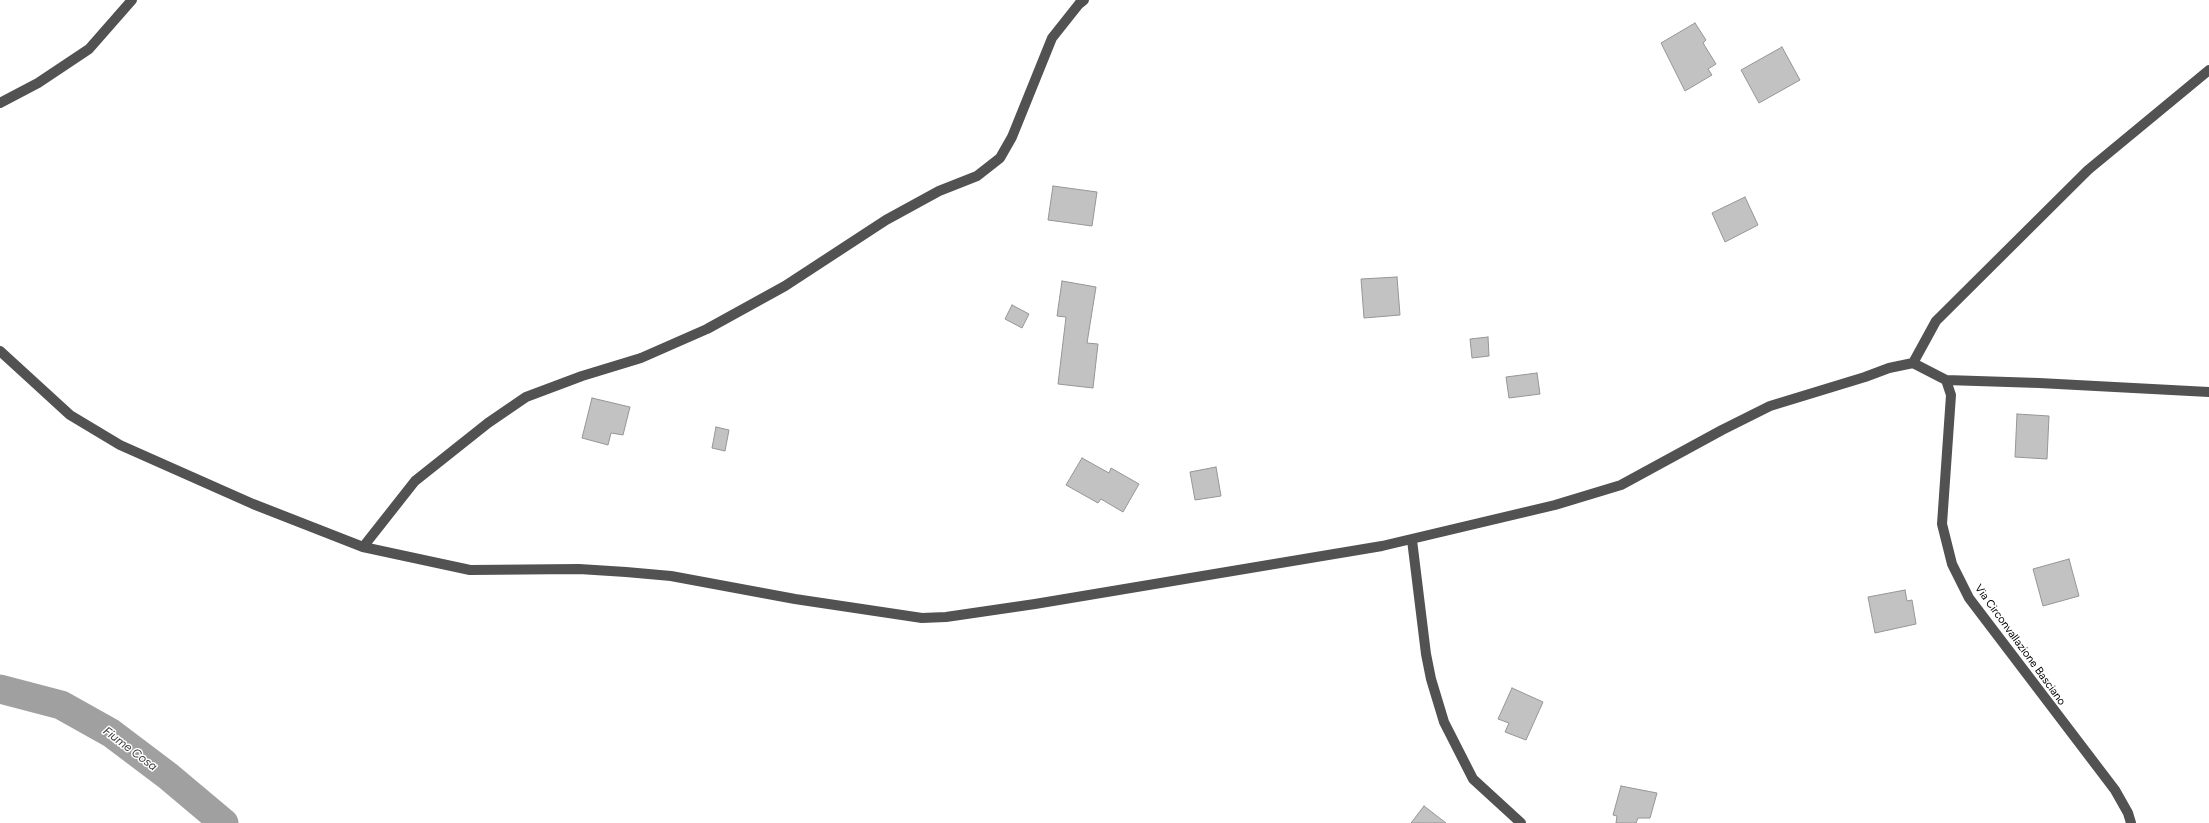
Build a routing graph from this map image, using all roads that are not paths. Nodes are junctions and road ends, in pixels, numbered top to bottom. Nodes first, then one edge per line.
1 (132, 0) edge
2 (1084, 0) edge
3 (2209, 70) edge
4 (0, 103) edge
5 (0, 351) edge
6 (1912, 363) junction
7 (1946, 380) junction
8 (2209, 392) edge
9 (1412, 540) junction
10 (363, 547) junction
11 (1521, 823) edge
12 (2131, 823) edge

1 - 4 street
2 - 10 street
3 - 6 street
5 - 10 street
6 - 7 street
6 - 9 street
7 - 8 street
7 - 12 street, Via Circonvallazione Basciano
9 - 10 street
9 - 11 street

